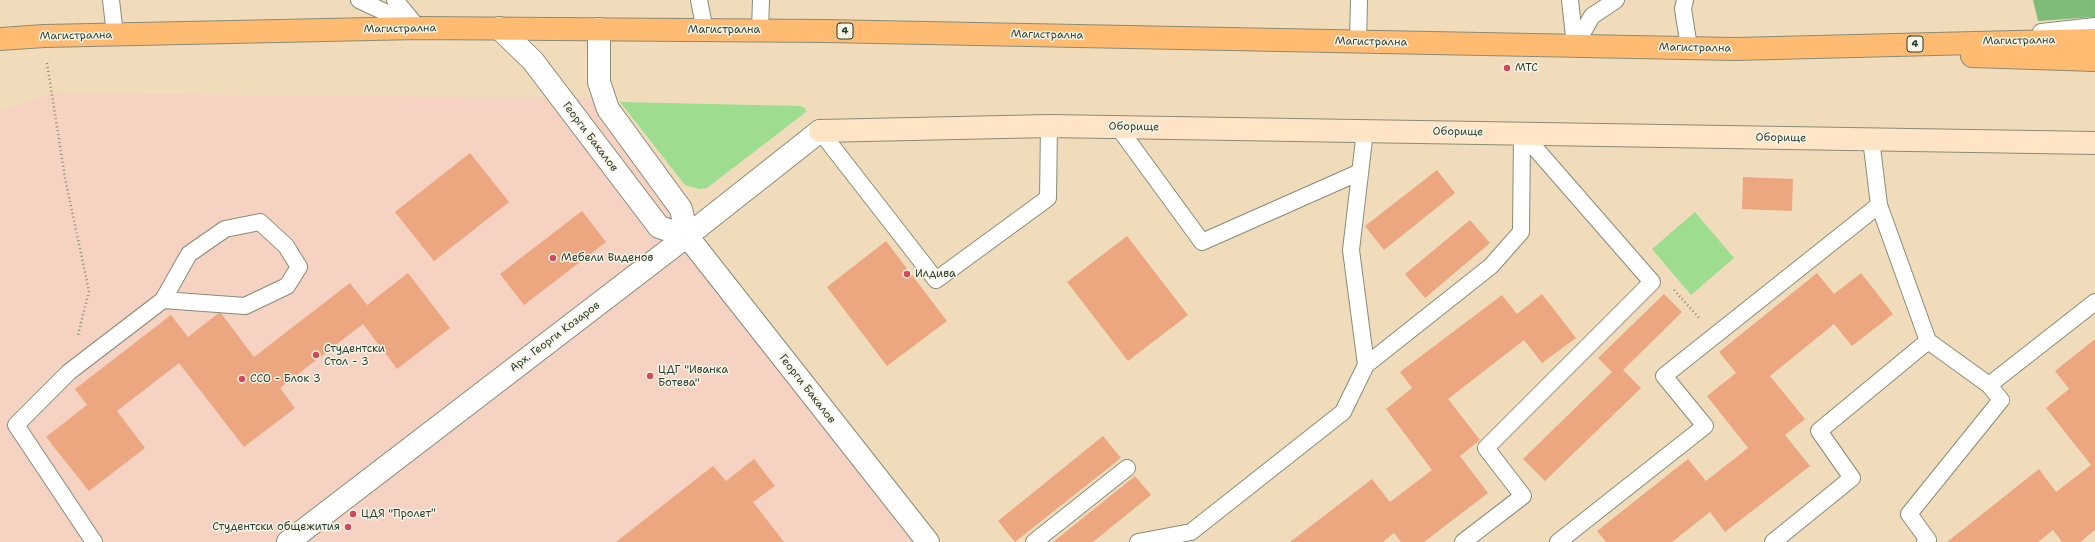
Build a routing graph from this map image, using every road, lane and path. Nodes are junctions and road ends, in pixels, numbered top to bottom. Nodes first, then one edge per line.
1 (111, 0) edge
2 (359, 0) edge
3 (394, 0) edge
4 (699, 0) edge
5 (761, 0) edge
6 (1359, 0) edge
7 (1570, 0) edge
8 (1616, 0) edge
9 (1685, 0) edge
10 (2095, 26) edge
11 (419, 28) junction
12 (499, 28) junction
13 (599, 28) junction
14 (760, 30) junction
15 (705, 31) junction
16 (44, 36) junction
17 (115, 36) junction
18 (0, 39) edge
19 (2095, 40) edge
20 (1358, 42) junction
21 (1957, 43) junction
22 (1575, 46) junction
23 (1689, 48) junction
24 (1735, 49) junction
25 (2095, 60) edge
26 (1049, 126) junction
27 (1118, 127) junction
28 (820, 131) junction
29 (1365, 131) junction
30 (1522, 134) junction
31 (1872, 139) junction
32 (2095, 143) edge
33 (1360, 172) junction
34 (1879, 205) junction
35 (687, 236) junction
36 (1652, 282) junction
37 (163, 300) junction
38 (2095, 302) edge
39 (1715, 335) junction
40 (1928, 341) junction
41 (1366, 364) junction
42 (69, 372) junction
43 (1989, 385) junction
44 (1127, 468) dead end
45 (94, 542) edge
46 (288, 542) edge
47 (928, 542) edge
48 (1034, 542) edge
49 (1138, 542) edge
50 (1463, 542) edge
51 (1558, 542) edge
52 (1773, 542) edge
53 (1925, 542) edge

1 - 17 lane
2 - 11 lane
3 - 11 lane
4 - 15 lane
5 - 14 lane
6 - 20 lane
7 - 22 lane
8 - 22 lane
9 - 23 lane
10 - 21 lane
11 - 12 main road, Магистрална / 4
11 - 17 main road, Магистрална / 4
12 - 13 main road, Магистрална / 4
12 - 35 street, Георги Бакалов
13 - 15 main road, Магистрална / 4
13 - 35 street, Георги Бакалов
14 - 15 main road, Магистрална / 4
14 - 20 main road, Магистрална / 4
16 - 17 main road, Магистрална / 4
16 - 18 main road, Магистрална / 4
16 - 42 path
19 - 21 main road, Магистрална / 4
20 - 22 main road, Магистрална / 4
21 - 24 main road, Магистрална / 4
22 - 23 main road, Магистрална / 4
23 - 24 main road, Магистрална / 4
24 - 25 main road, 4
26 - 27 street, Оборище
26 - 28 street, Оборище
26 - 28 lane
27 - 29 street, Оборище
27 - 33 lane
28 - 35 street, Арх. Георги Козаров
29 - 30 street, Оборище
29 - 33 lane
30 - 31 street, Оборище
30 - 36 lane
30 - 41 lane
31 - 32 street, Оборище
31 - 34 lane
33 - 41 lane
34 - 39 lane
34 - 40 lane
35 - 46 street, Арх. Георги Козаров
35 - 47 street, Георги Бакалов
36 - 39 path
36 - 50 lane
37 - 37 lane
37 - 42 lane
38 - 43 lane
39 - 51 lane
40 - 43 lane
40 - 52 lane
41 - 49 lane
42 - 45 lane
43 - 53 lane
44 - 48 lane

